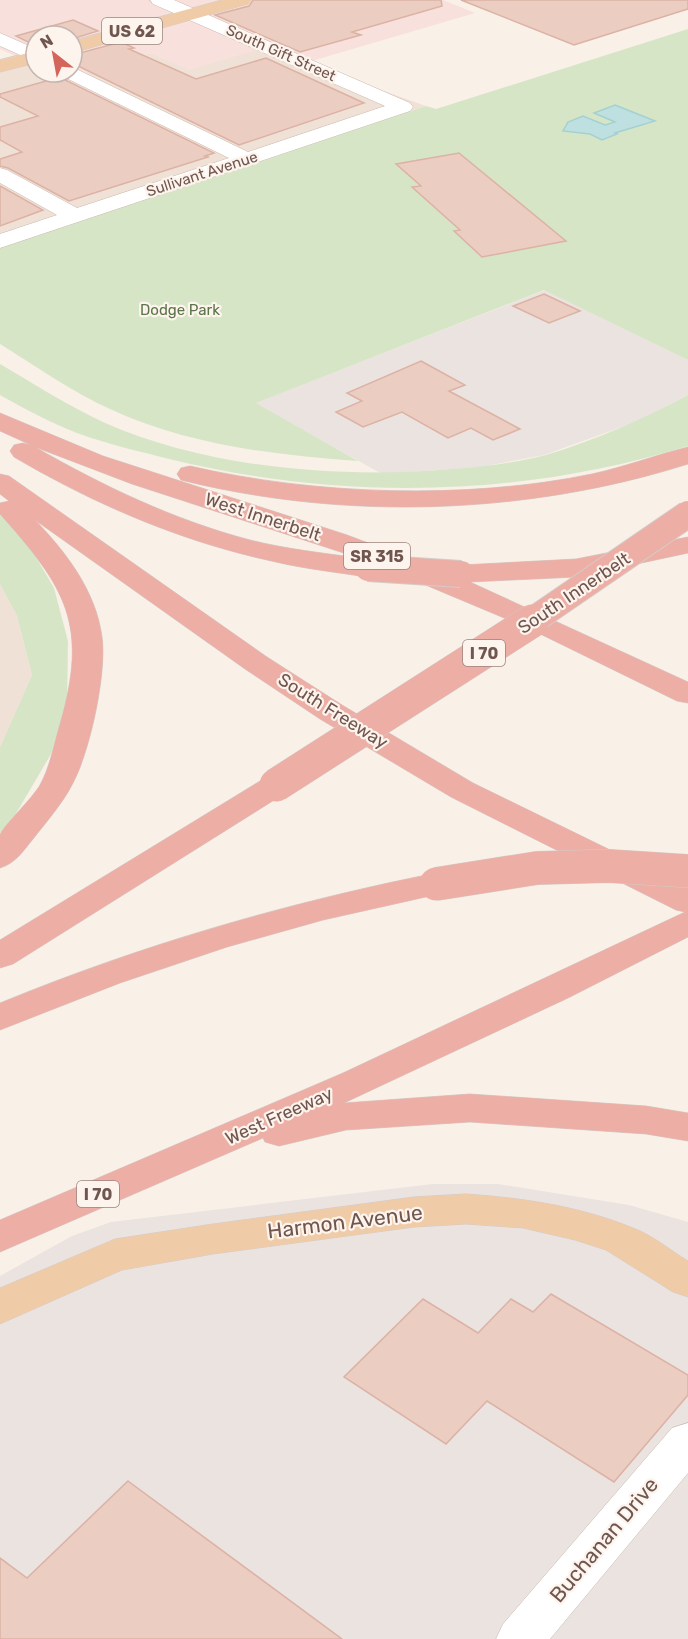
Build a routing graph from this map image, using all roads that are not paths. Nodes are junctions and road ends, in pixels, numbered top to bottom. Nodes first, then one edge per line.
1 (159, 0) edge
2 (242, 0) edge
3 (191, 14) junction
4 (0, 39) edge
5 (84, 44) edge
6 (24, 51) edge
7 (24, 60) edge
8 (0, 66) edge
9 (84, 79) edge
10 (403, 107) joint
11 (247, 159) junction
12 (0, 174) edge
13 (75, 216) junction
14 (0, 241) edge
15 (0, 414) edge
16 (0, 421) edge
17 (0, 438) edge
18 (688, 455) edge
19 (0, 482) edge
20 (0, 498) edge
21 (688, 514) edge
22 (688, 545) edge
23 (688, 694) edge
24 (0, 857) edge
25 (688, 871) edge
26 (688, 902) edge
27 (688, 923) edge
28 (0, 956) edge
29 (0, 1017) edge
30 (688, 1127) edge
31 (196, 1152) junction
32 (0, 1237) edge
33 (688, 1281) edge
34 (0, 1308) edge
35 (688, 1441) edge
36 (520, 1639) edge

1 - 3 street, South Gift Street
2 - 3 main road, US 62
3 - 5 main road, US 62
3 - 10 street, South Gift Street
4 - 6 street
7 - 8 main road
9 - 11 street
10 - 11 street, Sullivant Avenue
11 - 13 street, Sullivant Avenue
12 - 13 street
13 - 14 street, Sullivant Avenue
15 - 18 highway
16 - 23 highway, West Innerbelt / SR 315
17 - 22 highway, bridge
19 - 26 highway, South Freeway
20 - 24 highway
21 - 28 highway, South Innerbelt / I 70, bridge
25 - 29 highway, bridge
27 - 31 highway, West Freeway / I 70
30 - 31 highway
31 - 32 highway, West Freeway / I 70
33 - 34 main road, Harmon Avenue
35 - 36 street, Buchanan Drive

